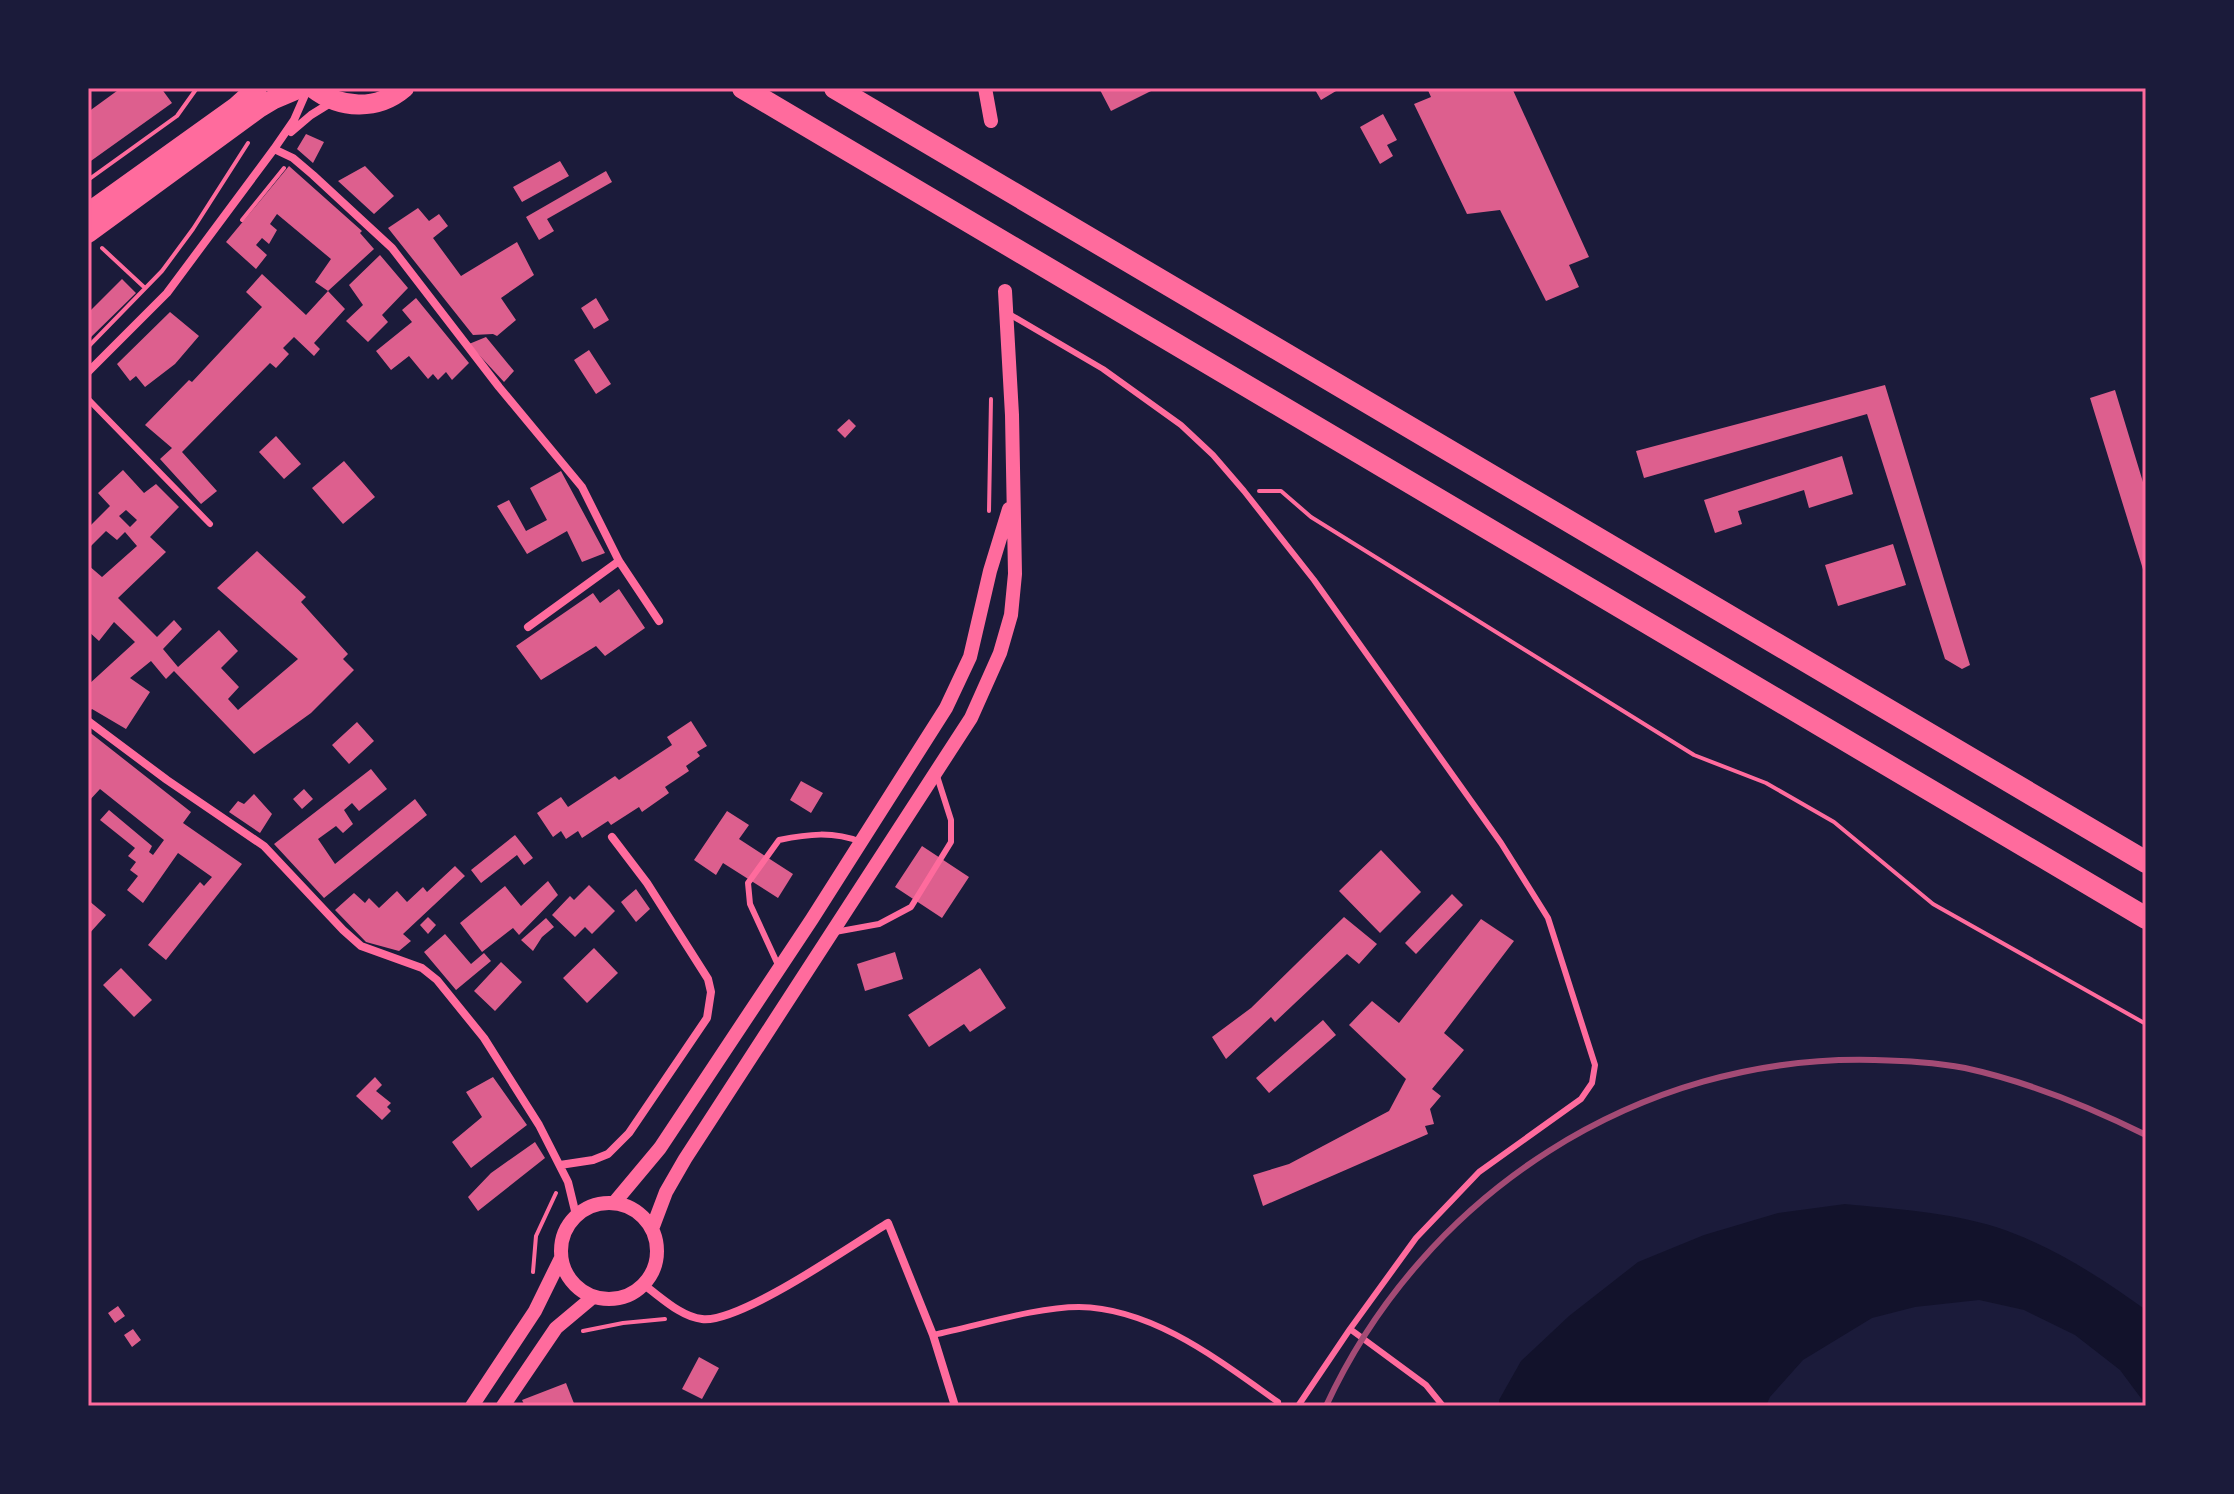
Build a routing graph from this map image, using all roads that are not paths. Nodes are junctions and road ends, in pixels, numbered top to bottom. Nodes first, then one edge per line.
1 (257, 88) edge
2 (300, 88) edge
3 (310, 88) edge
4 (404, 88) edge
5 (743, 88) edge
6 (835, 88) edge
7 (985, 88) edge
8 (334, 101) junction
9 (991, 121) dead end
10 (274, 149) junction
11 (88, 213) edge
12 (91, 236) edge
13 (1005, 291) dead end
14 (1006, 313) junction
15 (88, 372) edge
16 (88, 399) edge
17 (1012, 497) junction
18 (210, 524) dead end
19 (619, 561) junction
20 (659, 621) dead end
21 (528, 627) dead end
22 (88, 721) edge
23 (936, 772) junction
24 (612, 837) dead end
25 (861, 842) junction
26 (2146, 862) edge
27 (2146, 918) edge
28 (832, 933) junction
29 (779, 967) junction
30 (560, 1165) junction
31 (614, 1203) junction
32 (576, 1215) junction
33 (652, 1229) junction
34 (561, 1258) junction
35 (644, 1285) junction
36 (593, 1297) junction
37 (1350, 1329) junction
38 (933, 1335) junction
39 (1278, 1402) dead end
40 (472, 1406) edge
41 (503, 1406) edge
42 (955, 1406) edge
43 (1298, 1406) edge
44 (1443, 1406) edge

1 - 11 main road
2 - 12 main road
3 - 8 main road
3 - 10 street
4 - 8 main road
5 - 27 highway
6 - 26 highway
7 - 9 street
8 - 10 street
10 - 15 street
10 - 19 street
13 - 14 street
14 - 17 street
14 - 37 lane
16 - 18 lane
17 - 23 street
17 - 25 street
19 - 20 street
19 - 21 street
22 - 30 street
23 - 28 street
23 - 28 lane
24 - 30 street
25 - 29 street
25 - 29 lane
28 - 33 street
29 - 31 street
30 - 32 street
31 - 32 street
31 - 33 street
32 - 34 street
33 - 35 street
34 - 36 street
34 - 40 street
35 - 36 street
35 - 38 street
36 - 41 street
37 - 43 lane
37 - 44 lane
38 - 39 lane
38 - 42 street

